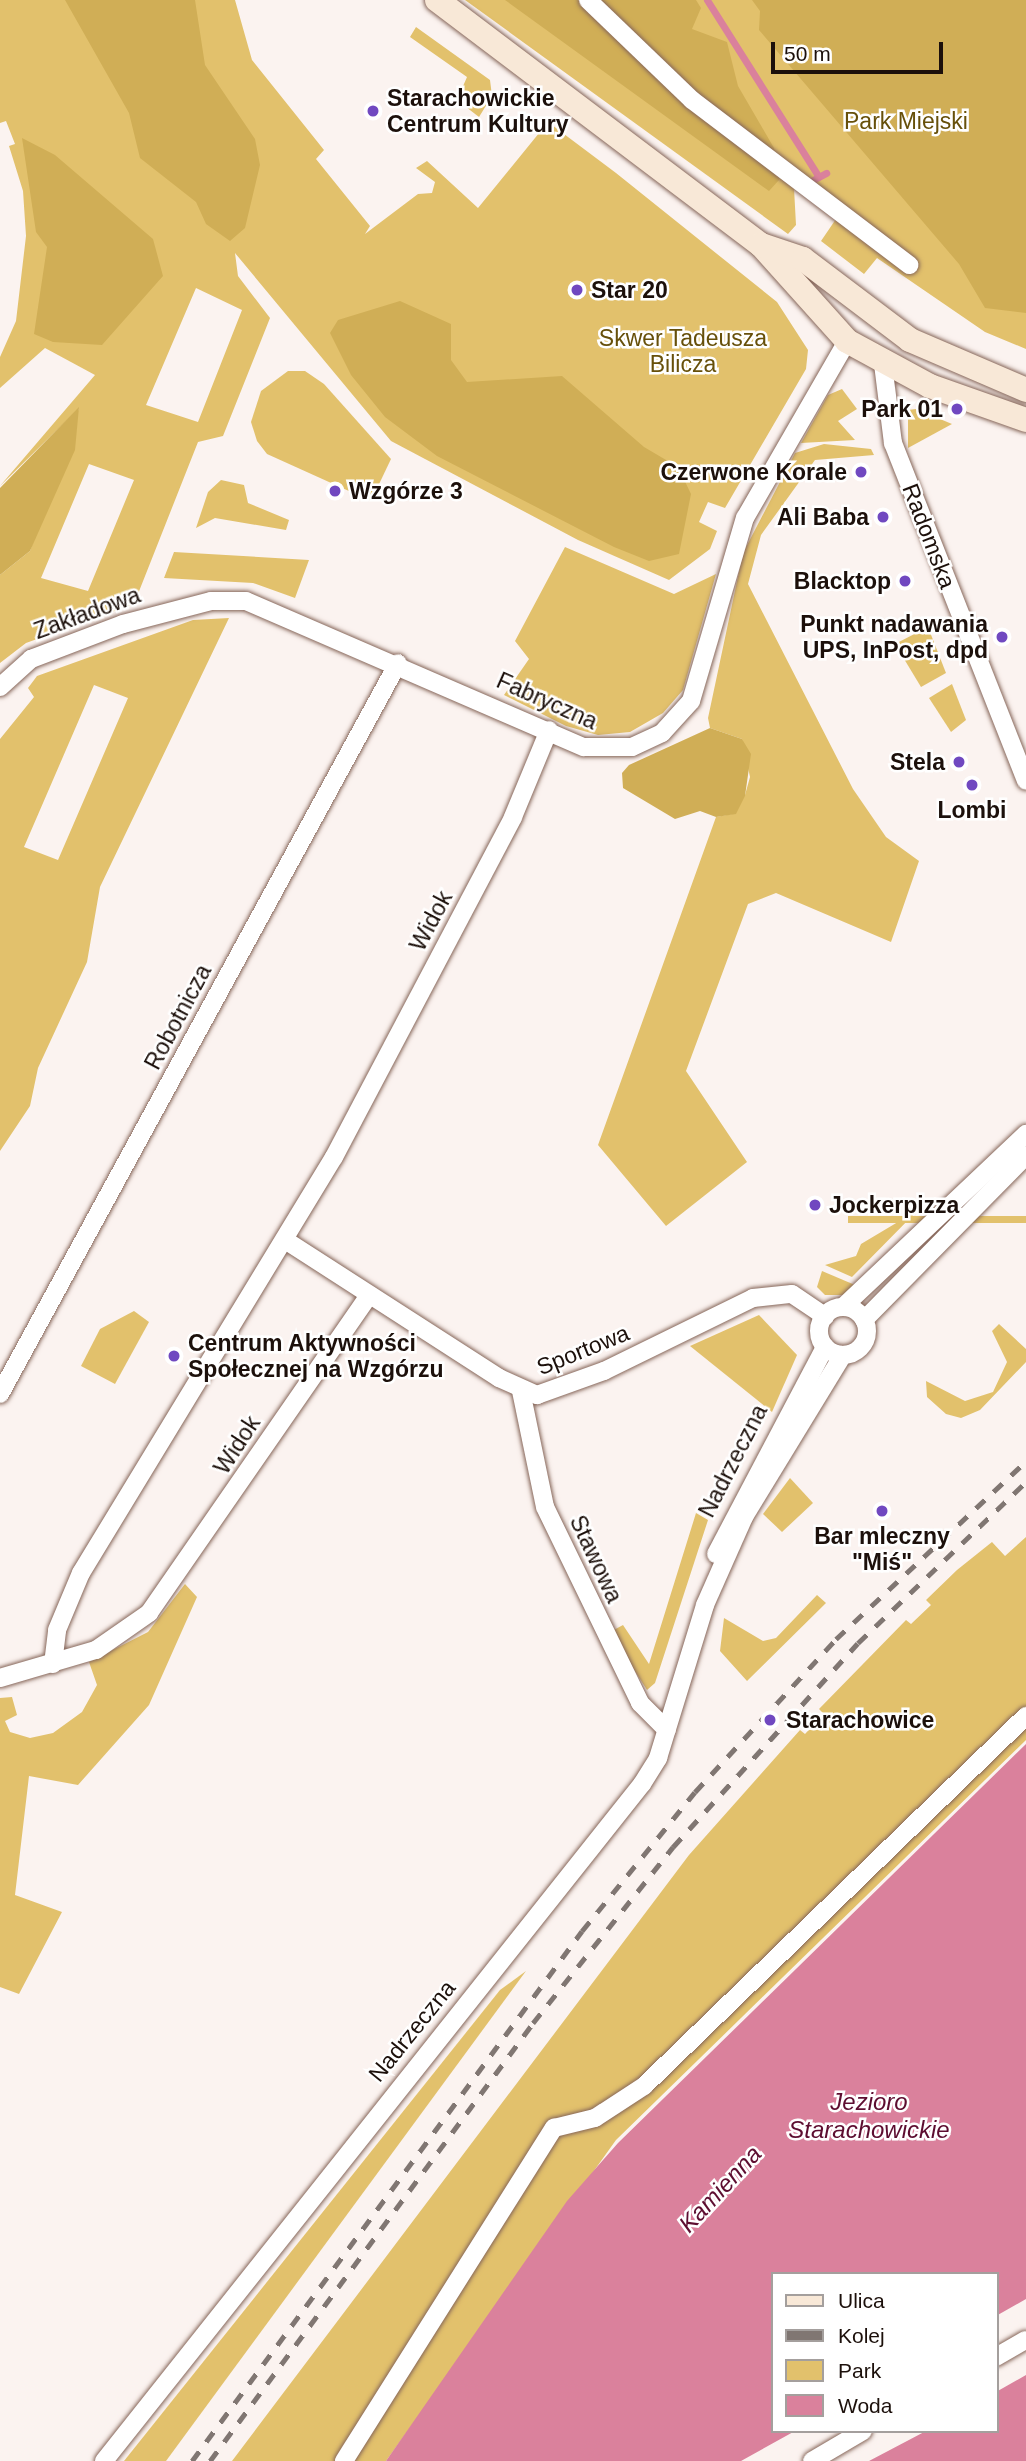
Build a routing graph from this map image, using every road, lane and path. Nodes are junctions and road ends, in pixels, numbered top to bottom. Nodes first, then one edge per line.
1 (437, 0) edge
2 (588, 0) edge
3 (761, 245) junction
4 (909, 265) dead end
5 (868, 312) junction
6 (847, 341) junction
7 (883, 364) junction
8 (1026, 390) edge
9 (1026, 419) edge
10 (159, 613) joint
11 (398, 663) junction
12 (0, 687) edge
13 (549, 730) junction
14 (1026, 781) edge
15 (1026, 1134) edge
16 (1026, 1156) edge
17 (285, 1240) junction
18 (369, 1294) junction
19 (843, 1307) junction
20 (825, 1315) junction
21 (864, 1320) junction
22 (825, 1347) junction
23 (843, 1355) junction
24 (521, 1391) junction
25 (0, 1394) edge
26 (705, 1605) junction
27 (53, 1664) junction
28 (0, 1678) edge
29 (1026, 1716) edge
30 (667, 1730) junction
31 (1026, 2340) edge
32 (998, 2356) edge
33 (860, 2433) edge
34 (104, 2461) edge
35 (344, 2461) edge
36 (812, 2461) edge

1 - 3 street
2 - 4 street
3 - 5 street
3 - 6 street
5 - 6 street
5 - 8 street
6 - 7 street
6 - 13 street, Fabryczna
7 - 9 street
7 - 14 street, Radomska
10 - 11 street, Fabryczna
10 - 12 street, Zakładowa
11 - 13 street, Fabryczna
11 - 25 street, Robotnicza
13 - 17 street, Widok
15 - 19 street
16 - 21 street
17 - 18 street
17 - 27 street, Widok
18 - 24 street, Sportowa
18 - 27 street, Widok
19 - 20 street
19 - 21 street
20 - 22 street
20 - 24 street, Sportowa
21 - 23 street
22 - 23 street
22 - 26 street, Nadrzeczna
23 - 26 street, Nadrzeczna
24 - 30 street, Stawowa
26 - 30 street, Nadrzeczna
27 - 28 street, Widok
29 - 35 street
30 - 34 street, Nadrzeczna
31 - 32 street
33 - 36 street

